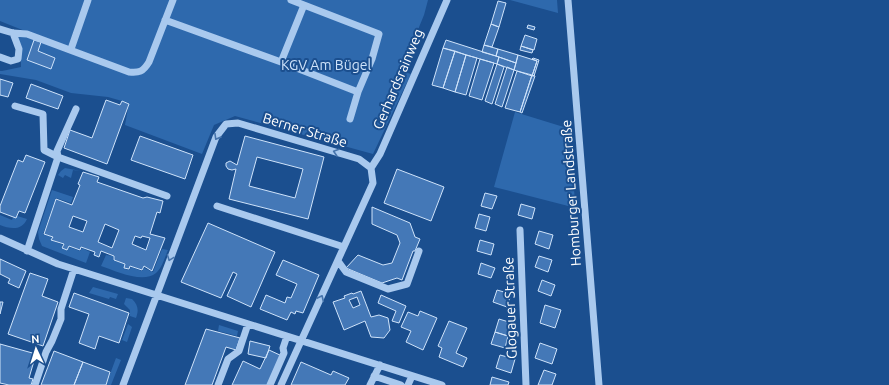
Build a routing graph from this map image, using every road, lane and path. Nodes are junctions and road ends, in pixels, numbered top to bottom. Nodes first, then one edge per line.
1 (88, 0) edge
2 (173, 0) edge
3 (291, 0) edge
4 (446, 0) edge
5 (568, 0) edge
6 (304, 5) junction
7 (165, 20) junction
8 (0, 29) edge
9 (12, 33) junction
10 (71, 50) junction
11 (0, 57) edge
12 (281, 62) junction
13 (358, 92) junction
14 (15, 106) dead end
15 (76, 109) dead end
16 (350, 119) dead end
17 (58, 157) junction
18 (371, 168) junction
19 (167, 196) dead end
20 (217, 206) dead end
21 (520, 230) dead end
22 (0, 238) edge
23 (344, 247) junction
24 (27, 251) junction
25 (420, 251) dead end
26 (338, 261) junction
27 (74, 269) junction
28 (156, 295) junction
29 (248, 324) junction
30 (287, 336) junction
31 (302, 340) junction
32 (380, 365) junction
33 (374, 376) junction
34 (412, 376) junction
35 (35, 385) edge
36 (123, 385) edge
37 (218, 385) edge
38 (270, 385) edge
39 (281, 385) edge
40 (370, 385) edge
41 (400, 385) edge
42 (408, 385) edge
43 (442, 385) edge
44 (526, 385) edge
45 (599, 385) edge

1 - 10 street
2 - 7 street
3 - 6 street
4 - 18 street, Gerhardsrainweg
5 - 45 street, Homburger Landstraße
6 - 12 street
6 - 13 street
7 - 10 street
7 - 12 street
8 - 9 street
9 - 10 street
9 - 11 street
12 - 13 street
13 - 16 street
14 - 17 street
15 - 17 street
17 - 19 street
17 - 24 street
18 - 23 street
18 -> 28 street, Berner Straße
20 - 23 street
21 - 44 street, Glogauer Straße
22 - 24 street
23 - 26 street
24 - 27 street
25 - 26 street
31 -> 26 street
27 - 28 street
27 - 35 street
28 - 29 street
28 - 36 street
29 - 30 street
29 - 37 street
30 - 31 street
30 - 38 street
31 - 32 street
31 - 39 street
32 - 33 street
32 - 34 street
33 - 40 street
33 - 41 street
34 - 42 street
34 - 43 street

